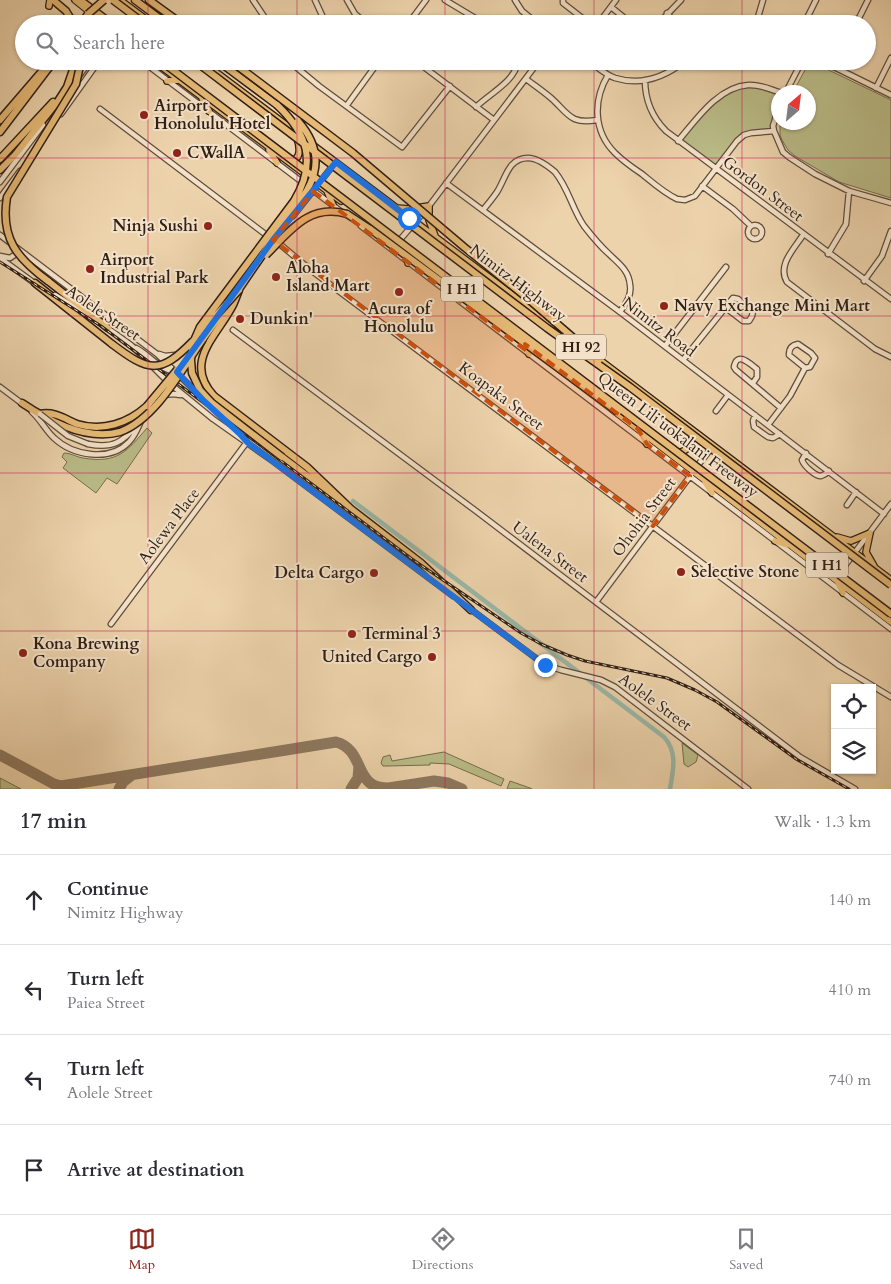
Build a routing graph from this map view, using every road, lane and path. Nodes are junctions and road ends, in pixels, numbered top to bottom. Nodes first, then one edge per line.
1 (75, 0) edge
2 (80, 0) edge
3 (104, 0) edge
4 (113, 0) edge
5 (120, 0) edge
6 (135, 0) edge
7 (149, 0) edge
8 (253, 0) edge
9 (315, 0) edge
10 (346, 0) edge
11 (426, 0) edge
12 (445, 0) edge
13 (516, 0) edge
14 (563, 0) edge
15 (616, 0) edge
16 (681, 0) edge
17 (762, 0) edge
18 (816, 0) edge
19 (868, 0) edge
20 (51, 2) edge
21 (611, 7) junction
22 (135, 11) junction
23 (667, 13) edge
24 (68, 15) edge
25 (88, 15) edge
26 (94, 15) edge
27 (100, 15) edge
28 (132, 15) edge
29 (133, 15) edge
30 (140, 15) edge
31 (155, 15) edge
32 (170, 15) edge
33 (263, 15) edge
34 (322, 15) edge
35 (356, 15) edge
36 (416, 15) edge
37 (469, 15) edge
38 (527, 15) edge
39 (578, 15) edge
40 (605, 15) edge
41 (621, 15) edge
42 (758, 15) edge
43 (808, 15) edge
44 (860, 15) edge
45 (891, 58) edge
46 (44, 70) edge
47 (45, 70) edge
48 (73, 70) edge
49 (79, 70) edge
50 (83, 70) edge
51 (92, 70) edge
52 (153, 70) edge
53 (166, 70) edge
54 (173, 70) edge
55 (207, 70) edge
56 (213, 70) edge
57 (230, 70) edge
58 (243, 70) edge
59 (298, 70) edge
60 (373, 70) edge
61 (428, 70) edge
62 (514, 70) edge
63 (532, 70) edge
64 (601, 70) edge
65 (672, 70) edge
66 (797, 70) edge
67 (840, 70) edge
68 (608, 75) junction
69 (526, 79) junction
70 (179, 80) junction
71 (645, 80) junction
72 (167, 81) junction
73 (790, 85) edge
74 (450, 86) junction
75 (68, 87) junction
76 (876, 88) junction
77 (771, 89) edge
78 (891, 95) edge
79 (200, 96) junction
80 (277, 105) junction
81 (347, 105) junction
82 (476, 107) junction
83 (100, 109) dead end
84 (209, 111) junction
85 (0, 120) edge
86 (494, 120) junction
87 (597, 120) junction
88 (294, 130) junction
89 (774, 131) joint
90 (0, 132) edge
91 (678, 140) junction
92 (267, 146) junction
93 (282, 158) junction
94 (0, 159) edge
95 (336, 162) junction
96 (277, 163) junction
97 (716, 169) junction
98 (0, 170) edge
99 (0, 182) edge
100 (446, 183) junction
101 (318, 185) junction
102 (702, 186) junction
103 (313, 191) junction
104 (327, 191) junction
105 (849, 192) junction
106 (0, 198) edge
107 (891, 203) edge
108 (332, 205) junction
109 (429, 206) junction
110 (395, 208) junction
111 (483, 210) junction
112 (415, 223) junction
113 (751, 226) dead end
114 (891, 231) edge
115 (0, 235) edge
116 (803, 235) junction
117 (437, 239) junction
118 (273, 240) junction
119 (398, 243) junction
120 (889, 247) edge
121 (404, 248) junction
122 (392, 250) junction
123 (21, 251) junction
124 (828, 254) junction
125 (0, 257) edge
126 (408, 263) junction
127 (256, 264) junction
128 (726, 266) dead end
129 (864, 281) junction
130 (35, 283) junction
131 (239, 290) junction
132 (891, 299) edge
133 (463, 304) junction
134 (476, 305) junction
135 (726, 308) junction
136 (620, 312) junction
137 (108, 328) junction
138 (233, 330) dead end
139 (203, 338) junction
140 (524, 342) junction
141 (130, 345) junction
142 (665, 346) junction
143 (157, 354) junction
144 (528, 354) junction
145 (891, 357) edge
146 (683, 360) junction
147 (805, 368) junction
148 (177, 372) junction
149 (169, 383) junction
150 (753, 383) junction
151 (0, 385) edge
152 (630, 387) junction
153 (728, 395) junction
154 (185, 396) junction
155 (157, 400) junction
156 (22, 404) junction
157 (781, 408) junction
158 (716, 411) dead end
159 (40, 414) junction
160 (755, 415) junction
161 (141, 421) junction
162 (768, 425) junction
163 (690, 428) junction
164 (638, 429) junction
165 (780, 434) junction
166 (247, 442) junction
167 (647, 444) junction
168 (713, 446) junction
169 (664, 449) junction
170 (806, 453) junction
171 (829, 471) junction
172 (692, 474) junction
173 (704, 480) junction
174 (856, 492) junction
175 (712, 493) junction
176 (891, 504) edge
177 (847, 505) dead end
178 (353, 511) junction
179 (884, 514) junction
180 (763, 517) junction
181 (653, 526) junction
182 (870, 533) junction
183 (834, 537) junction
184 (775, 541) junction
185 (791, 546) junction
186 (855, 553) junction
187 (875, 568) junction
188 (836, 579) junction
189 (891, 580) edge
190 (891, 586) edge
191 (844, 593) junction
192 (596, 602) junction
193 (471, 610) junction
194 (891, 614) edge
195 (891, 622) edge
196 (111, 624) dead end
197 (891, 630) edge
198 (891, 697) edge
199 (748, 789) edge
200 (854, 789) edge

1 - 26 main road
2 - 27 highway
3 - 25 highway, bridge
4 - 29 highway, bridge
5 - 22 main road
6 - 31 highway
7 - 32 highway
8 - 33 street
9 - 34 street
10 - 35 street
11 - 36 street
12 - 37 street
13 - 38 street
14 - 39 street
15 - 21 street
16 - 23 street
17 - 42 street
18 - 43 street
19 - 44 street
20 - 24 highway
21 - 40 street
21 - 41 street
22 - 28 street
22 - 30 main road
45 - 76 street
46 - 85 highway
47 - 90 highway
48 - 75 highway
49 - 137 highway, bridge
50 - 99 street
51 - 106 street
52 - 72 street
53 - 70 main road, HI 92
54 - 180 highway, Queen Liliʻuokalani Freeway / I H1, bridge
55 - 152 highway, Queen Liliʻuokalani Freeway / I H1, bridge
56 - 88 main road, Nimitz Highway / HI 92
57 - 80 highway
58 - 152 highway, bridge
59 - 81 street
60 - 81 street
61 - 74 street
62 - 82 street
63 - 69 street
64 - 68 street
65 - 71 street
66 - 73 street
67 - 76 street
68 - 71 street
68 - 87 street
69 - 86 street
69 - 87 street
70 - 72 main road
70 - 79 main road, HI 92
71 - 91 street, Gordon Street
72 - 84 street
74 - 81 street
74 - 82 street
75 - 94 highway
75 - 98 highway
76 - 78 street
77 - 91 street
79 - 84 main road
79 - 92 main road, HI 92
80 - 127 highway, bridge
80 - 178 highway, bridge
82 - 86 street
83 - 118 street, Koapaka Street
84 - 96 street
86 - 100 street
87 - 102 street
88 - 93 main road
88 - 95 main road, Nimitz Highway / HI 92
89 - 97 street
89 - 105 street
91 - 97 street, Gordon Street
92 - 93 main road, HI 92
92 - 96 main road
93 - 101 main road, HI 92
95 - 101 street
95 - 110 main road, Nimitz Highway / HI 92
96 - 103 street
97 - 102 street
97 - 116 street, Gordon Street
100 - 109 street
100 - 111 street, Nimitz Road
101 - 103 street
101 - 104 main road, HI 92
102 - 113 street
103 - 108 street
103 - 118 street
104 - 108 main road
104 - 119 main road, HI 92
105 - 107 street
105 - 124 street
108 - 122 street
109 - 110 main road
109 - 112 street
109 - 117 main road
110 - 112 main road, Nimitz Highway / HI 92
111 - 136 street, Nimitz Road
111 - 136 street
112 - 117 main road, Nimitz Highway / HI 92
112 - 119 street
114 - 120 street
115 - 123 street, Aolele Street
116 - 124 street, Gordon Street
116 - 145 street
117 - 163 main road, Nimitz Highway / HI 92
118 - 139 street
118 - 181 street, Koapaka Street
119 - 121 main road, HI 92
119 - 122 street
120 - 129 street
121 - 126 main road
121 - 134 main road, HI 92
122 - 126 street
123 - 125 street
123 - 143 street, Aolele Street
124 - 129 street, Gordon Street
125 - 130 street, Aolele Street
126 - 133 street
127 - 131 highway
127 - 180 highway, bridge
128 - 142 street
129 - 132 street, Gordon Street
130 - 131 highway, bridge
130 - 137 street, Aolele Street
131 - 139 highway, bridge
131 - 178 highway
133 - 134 main road
133 - 144 street
134 - 140 main road, HI 92
135 - 135 street
135 - 146 street
136 - 142 street, Nimitz Road
137 - 141 street, Aolele Street
138 - 192 street, Ualena Street
139 - 143 street
139 - 148 street
139 - 156 highway, bridge
139 - 159 highway, bridge
140 - 144 main road
140 - 164 main road, HI 92
141 - 148 street
141 - 149 street, Aolele Street
142 - 146 street, Nimitz Road
143 - 148 street, Aolele Street
144 - 167 street
146 - 153 street, Nimitz Road
147 - 147 street
147 - 157 street
148 - 149 street
148 - 166 street, Aolele Street
149 - 154 street, Aolele Street
149 - 155 street
150 - 150 street
150 - 157 street
151 - 156 street
151 - 159 street
152 - 190 highway, Queen Liliʻuokalani Freeway / I H1, bridge
153 - 158 street
153 - 160 street, Nimitz Road
154 - 155 street
154 - 166 street, Aolele Street
155 - 161 street
156 - 161 street
157 - 162 street
159 - 161 street, bridge
160 - 162 street, Nimitz Road
160 - 165 street
162 - 165 street, Nimitz Road
163 - 168 main road, Nimitz Highway / HI 92
163 - 169 main road
164 - 167 main road
164 - 169 main road, HI 92
165 - 170 street, Nimitz Road
166 - 193 street, Aolele Street
166 - 196 street, Aolewa Place
167 - 172 street
168 - 172 street, Ohohia Street
168 - 183 main road, Nimitz Highway / HI 92
169 - 172 main road, HI 92
170 - 171 street, Nimitz Road
170 - 171 street
171 - 174 street, Nimitz Road
172 - 173 main road, HI 92
172 - 175 street
172 - 181 street, Ohohia Street
173 - 175 main road
173 - 185 main road, HI 92
174 - 177 street
174 - 179 street, Nimitz Road
175 - 184 street
176 - 179 street
178 - 193 highway
179 - 182 street
180 - 194 highway, Queen Liliʻuokalani Freeway / I H1, bridge
181 - 192 street, Ohohia Street
181 - 198 street, Koapaka Street
182 - 183 main road
182 - 186 street
182 - 187 main road
183 - 186 main road, Nimitz Highway / HI 92
184 - 185 main road
184 - 191 street
185 - 188 main road, HI 92
186 - 187 main road, Nimitz Highway / HI 92
186 - 188 street
187 - 189 main road, Nimitz Highway / HI 92
188 - 191 main road
188 - 195 main road, HI 92
191 - 197 street
192 - 200 street, Ualena Street
193 - 199 street, Aolele Street

